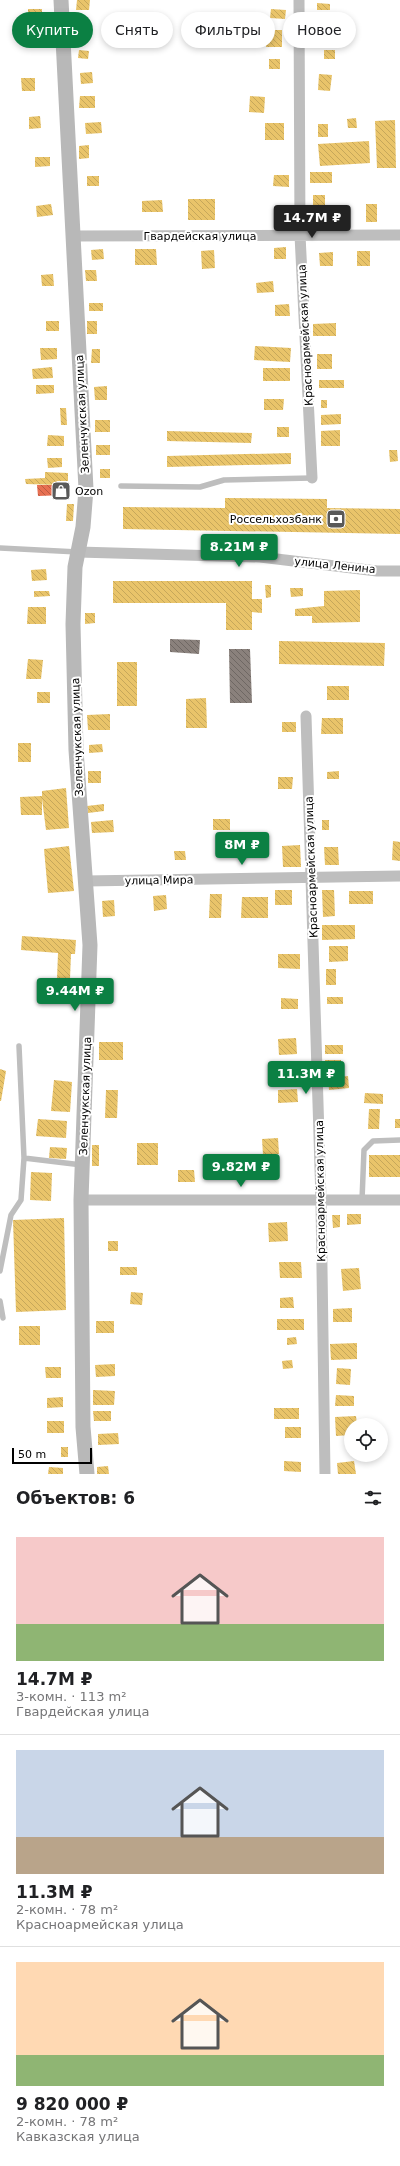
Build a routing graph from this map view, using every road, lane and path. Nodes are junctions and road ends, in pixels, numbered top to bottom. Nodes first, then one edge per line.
1 (61, 0) edge
2 (299, 0) edge
3 (300, 235) junction
4 (400, 235) edge
5 (73, 236) junction
6 (312, 478) joint
7 (121, 486) dead end
8 (0, 548) edge
9 (78, 552) junction
10 (400, 571) edge
11 (306, 716) dead end
12 (311, 876) junction
13 (400, 876) edge
14 (85, 881) junction
15 (19, 1046) dead end
16 (400, 1140) edge
17 (24, 1158) junction
18 (83, 1165) junction
19 (81, 1200) junction
20 (321, 1200) junction
21 (362, 1200) junction
22 (400, 1200) edge
23 (0, 1271) edge
24 (0, 1301) edge
25 (3, 1318) dead end
26 (87, 1474) edge
27 (325, 1474) edge

1 - 5 street, Зеленчукская улица
2 - 3 street, Красноармейская улица
3 - 4 street, Гвардейская улица
3 - 5 street, Гвардейская улица
3 - 6 street, Красноармейская улица
5 - 9 street, Зеленчукская улица
6 - 7 lane
8 - 9 lane
9 - 10 street, улица Ленина
9 - 14 street, Зеленчукская улица
11 - 12 street, Красноармейская улица
12 - 13 street, улица Мира
12 - 14 street, улица Мира
12 - 20 street, Красноармейская улица
14 - 18 street, Зеленчукская улица
15 - 17 lane
16 - 21 lane
17 - 18 lane
17 - 23 lane
18 - 19 street, Зеленчукская улица
19 - 20 street
19 - 26 street, Зеленчукская улица
20 - 21 street
20 - 27 street, Красноармейская улица
21 - 22 street
24 - 25 lane

